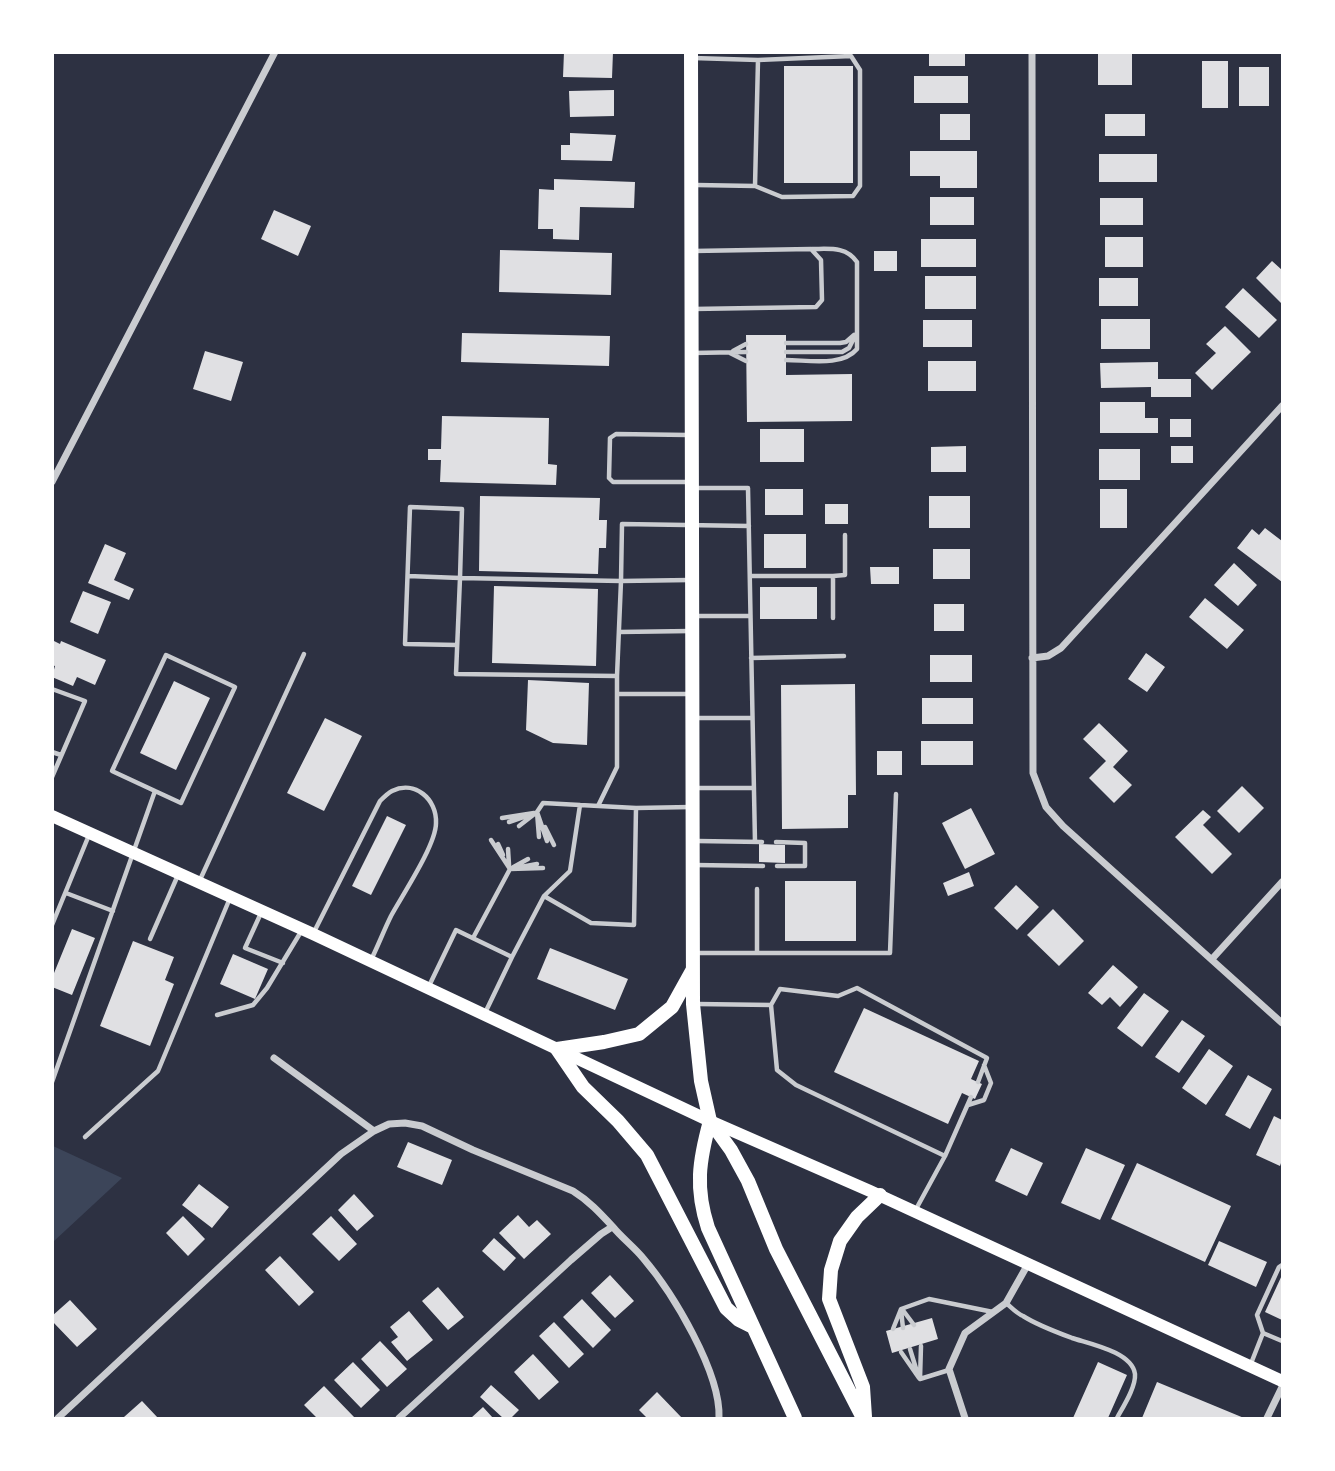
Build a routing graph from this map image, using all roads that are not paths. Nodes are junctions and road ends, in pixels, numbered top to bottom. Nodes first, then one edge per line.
1 (275, 52) edge
2 (1032, 52) edge
3 (851, 54) edge
4 (691, 55) edge
5 (758, 60) junction
6 (691, 185) junction
7 (755, 186) junction
8 (811, 249) junction
9 (691, 251) junction
10 (692, 309) junction
11 (857, 332) junction
12 (786, 343) dead end
13 (746, 344) dead end
14 (746, 352) dead end
15 (786, 352) dead end
16 (692, 353) junction
17 (729, 353) junction
18 (786, 360) dead end
19 (746, 361) dead end
20 (1283, 406) edge
21 (692, 435) junction
22 (52, 482) edge
23 (692, 485) junction
24 (692, 525) junction
25 (748, 526) junction
26 (845, 535) dead end
27 (408, 576) junction
28 (750, 576) junction
29 (834, 576) junction
30 (460, 578) junction
31 (692, 580) junction
32 (621, 582) junction
33 (692, 615) junction
34 (750, 616) junction
35 (834, 618) dead end
36 (692, 631) junction
37 (619, 632) junction
38 (457, 645) junction
39 (304, 654) dead end
40 (844, 656) dead end
41 (751, 658) junction
42 (1032, 658) junction
43 (617, 677) junction
44 (52, 688) edge
45 (617, 694) junction
46 (692, 694) junction
47 (692, 718) junction
48 (752, 718) junction
49 (52, 752) edge
50 (61, 755) junction
51 (52, 777) edge
52 (692, 788) junction
53 (754, 788) junction
54 (155, 791) junction
55 (897, 794) dead end
56 (580, 805) junction
57 (598, 806) junction
58 (692, 807) junction
59 (636, 808) junction
60 (537, 812) junction
61 (52, 816) edge
62 (502, 818) dead end
63 (509, 822) dead end
64 (519, 826) dead end
65 (90, 833) junction
66 (539, 837) dead end
67 (491, 840) dead end
68 (547, 841) dead end
69 (693, 841) junction
70 (755, 842) junction
71 (762, 842) dead end
72 (776, 842) dead end
73 (498, 844) dead end
74 (554, 845) dead end
75 (508, 849) dead end
76 (134, 852) junction
77 (528, 859) dead end
78 (537, 864) dead end
79 (694, 865) junction
80 (763, 866) dead end
81 (777, 866) dead end
82 (543, 868) dead end
83 (510, 869) junction
84 (178, 874) junction
85 (1283, 882) edge
86 (198, 883) junction
87 (757, 889) dead end
88 (66, 893) junction
89 (544, 896) junction
90 (230, 897) junction
91 (113, 911) junction
92 (262, 911) junction
93 (52, 925) edge
94 (308, 932) junction
95 (473, 938) junction
96 (150, 939) dead end
97 (693, 953) junction
98 (757, 953) junction
99 (512, 957) junction
100 (1212, 959) junction
101 (371, 961) junction
102 (283, 963) junction
103 (693, 970) junction
104 (428, 988) junction
105 (693, 1004) junction
106 (771, 1005) junction
107 (484, 1014) junction
108 (217, 1016) dead end
109 (1283, 1023) edge
110 (558, 1049) junction
111 (274, 1058) dead end
112 (984, 1064) junction
113 (52, 1082) edge
114 (978, 1082) dead end
115 (971, 1097) dead end
116 (967, 1106) junction
117 (710, 1121) junction
118 (374, 1130) junction
119 (85, 1137) dead end
120 (946, 1156) junction
121 (880, 1195) junction
122 (915, 1211) junction
123 (612, 1227) junction
124 (1028, 1264) junction
125 (1283, 1265) edge
126 (1006, 1303) junction
127 (901, 1309) junction
128 (993, 1312) junction
129 (914, 1325) dead end
130 (753, 1327) junction
131 (903, 1328) dead end
132 (893, 1329) dead end
133 (1263, 1333) junction
134 (1283, 1340) edge
135 (921, 1346) dead end
136 (910, 1349) dead end
137 (901, 1352) dead end
138 (1250, 1366) junction
139 (949, 1369) junction
140 (920, 1379) junction
141 (1283, 1381) edge
142 (1283, 1387) edge
143 (58, 1419) edge
144 (399, 1419) edge
145 (719, 1419) edge
146 (795, 1419) edge
147 (864, 1419) edge
148 (965, 1419) edge
149 (1117, 1419) edge
150 (1267, 1419) edge

1 - 22 street
2 - 42 street
3 - 5 lane
3 - 7 lane
4 - 5 lane
4 - 6 main road
5 - 7 lane
6 - 7 lane
6 - 9 main road
8 - 9 lane
8 - 10 lane
8 - 11 lane
9 - 10 main road
10 - 16 main road
11 - 12 lane
11 - 15 lane
11 - 18 lane
13 - 17 lane
14 - 17 lane
16 - 17 lane
16 - 21 main road
17 - 19 lane
20 - 42 street
21 - 23 main road
21 - 23 lane
23 - 24 main road
23 - 25 lane
24 - 25 lane
24 - 31 main road
24 - 32 lane
25 - 28 lane
26 - 29 lane
27 - 30 lane
27 - 30 lane
27 - 38 lane
28 - 29 lane
28 - 34 lane
29 - 35 lane
30 - 32 lane
30 - 38 lane
31 - 32 lane
31 - 33 main road
32 - 37 lane
33 - 34 lane
33 - 36 main road
34 - 41 lane
36 - 37 lane
36 - 46 main road
37 - 43 lane
38 - 43 lane
39 - 86 lane
40 - 41 lane
41 - 48 lane
42 - 100 street
43 - 45 lane
44 - 50 lane
45 - 46 lane
45 - 57 lane
46 - 47 main road
47 - 48 lane
47 - 52 main road
48 - 53 lane
49 - 50 lane
50 - 51 lane
52 - 53 lane
52 - 58 main road
53 - 70 lane
54 - 54 lane
54 - 76 lane
55 - 98 lane
56 - 57 lane
56 - 60 lane
56 - 89 lane
57 - 59 lane
58 - 59 lane
58 - 69 main road
59 - 89 lane
60 - 62 lane
60 - 63 lane
60 - 64 lane
60 - 66 lane
60 - 68 lane
60 - 74 lane
61 - 65 main road
65 - 76 main road
65 - 88 lane
67 - 83 lane
69 - 70 lane
69 - 79 main road
70 - 71 lane
72 - 81 lane
73 - 83 lane
75 - 83 lane
76 - 84 main road
76 - 91 lane
77 - 83 lane
78 - 83 lane
79 - 80 lane
79 - 97 main road
82 - 83 lane
83 - 95 lane
84 - 86 main road
84 - 96 lane
85 - 100 street
86 - 90 main road
87 - 98 lane
88 - 91 lane
88 - 93 lane
89 - 99 lane
90 - 92 main road
90 - 119 lane
91 - 113 lane
92 - 94 main road
92 - 102 lane
94 - 101 main road
94 - 101 lane
94 - 102 lane
95 - 99 lane
95 - 104 lane
97 - 98 lane
97 - 103 main road
99 - 107 lane
100 - 109 street
101 - 104 main road
102 - 108 lane
103 - 105 main road
103 - 110 main road
104 - 107 main road
105 - 106 lane
105 - 117 main road
106 - 112 lane
106 - 120 lane
107 - 110 main road
110 - 117 main road
110 - 130 main road
111 - 118 street
112 - 114 lane
112 - 116 lane
115 - 116 lane
116 - 120 lane
117 - 121 main road
117 - 130 main road
117 - 147 main road
118 - 123 street
118 - 143 street
120 - 122 lane
121 - 122 main road
121 - 147 main road
122 - 124 main road
123 - 144 street
123 - 145 street
124 - 126 street
124 - 138 main road
125 - 133 lane
126 - 128 street
126 - 149 lane
127 - 128 lane
127 - 129 lane
127 - 131 lane
127 - 132 lane
128 - 139 street
130 - 146 main road
133 - 134 lane
133 - 138 lane
135 - 140 lane
136 - 140 lane
137 - 140 lane
138 - 141 main road
139 - 140 lane
139 - 148 street
142 - 150 street

